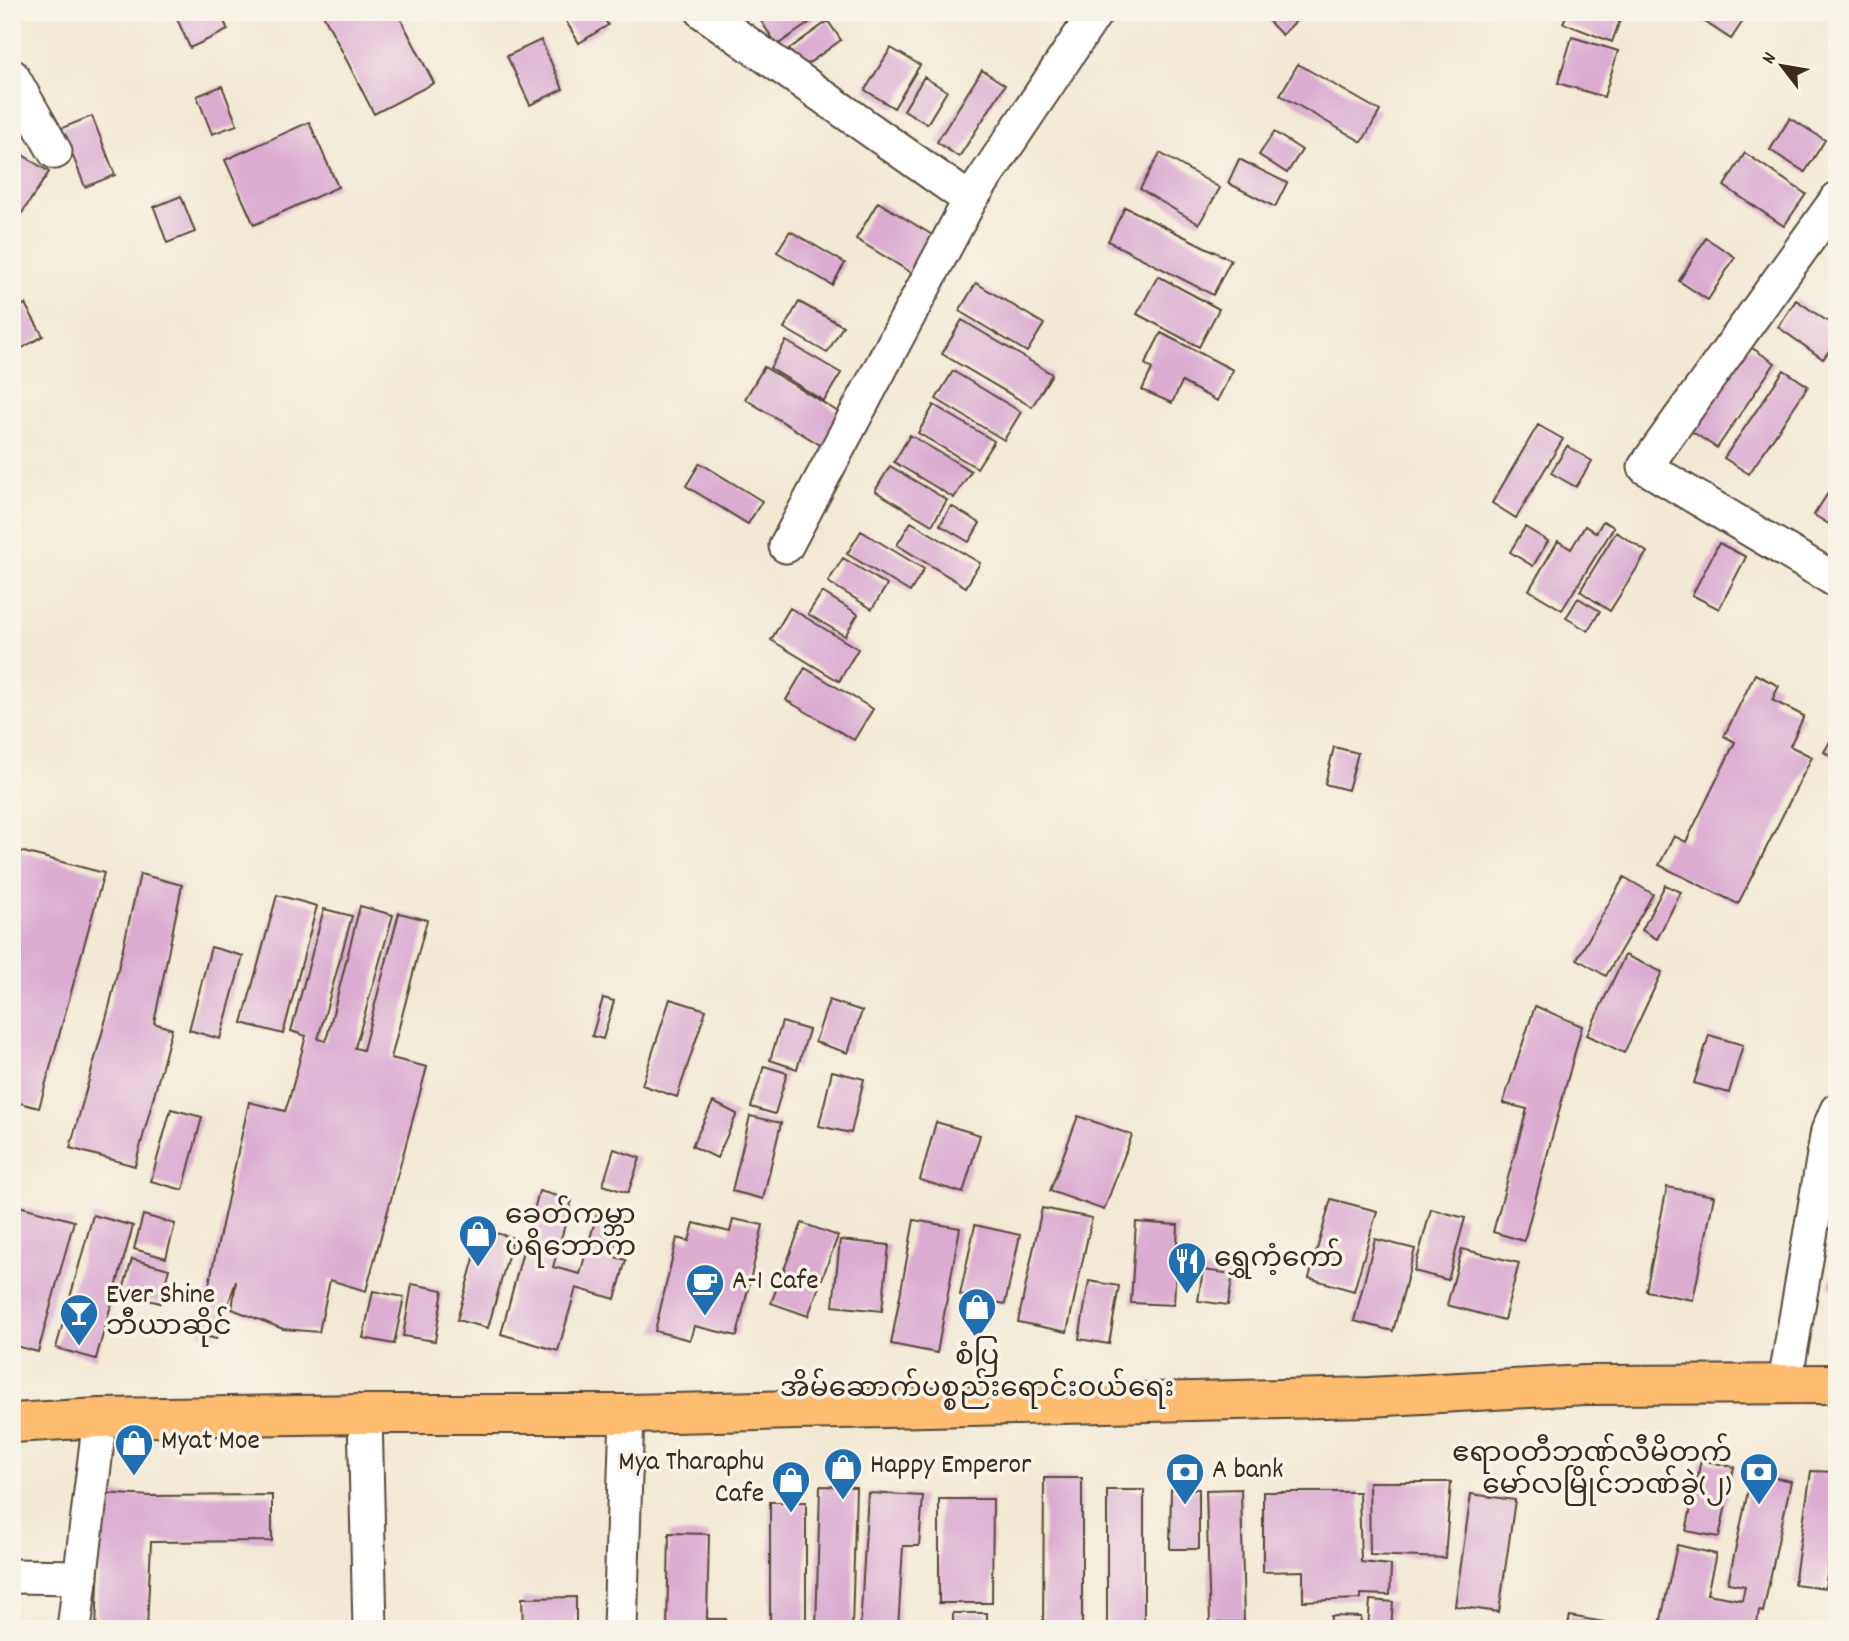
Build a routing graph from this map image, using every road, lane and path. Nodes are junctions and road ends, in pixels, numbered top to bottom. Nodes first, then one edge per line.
1 (703, 12) edge
2 (1096, 12) edge
3 (12, 76) edge
4 (55, 152) dead end
5 (1837, 199) edge
6 (970, 200) junction
7 (786, 546) dead end
8 (1837, 581) edge
9 (1837, 1110) edge
10 (1785, 1383) junction
11 (1837, 1384) edge
12 (365, 1414) junction
13 (627, 1414) junction
14 (100, 1418) junction
15 (12, 1423) edge
16 (12, 1576) edge
17 (81, 1577) junction
18 (74, 1629) edge
19 (370, 1629) edge
20 (620, 1629) edge

1 - 6 street
2 - 6 street
3 - 4 street
5 - 8 street
6 - 7 street
9 - 10 street
10 - 11 highway
10 - 13 highway
12 - 13 highway
12 - 14 highway
12 - 19 street
13 - 20 street
14 - 15 highway
14 - 17 street
16 - 17 street
17 - 18 street

